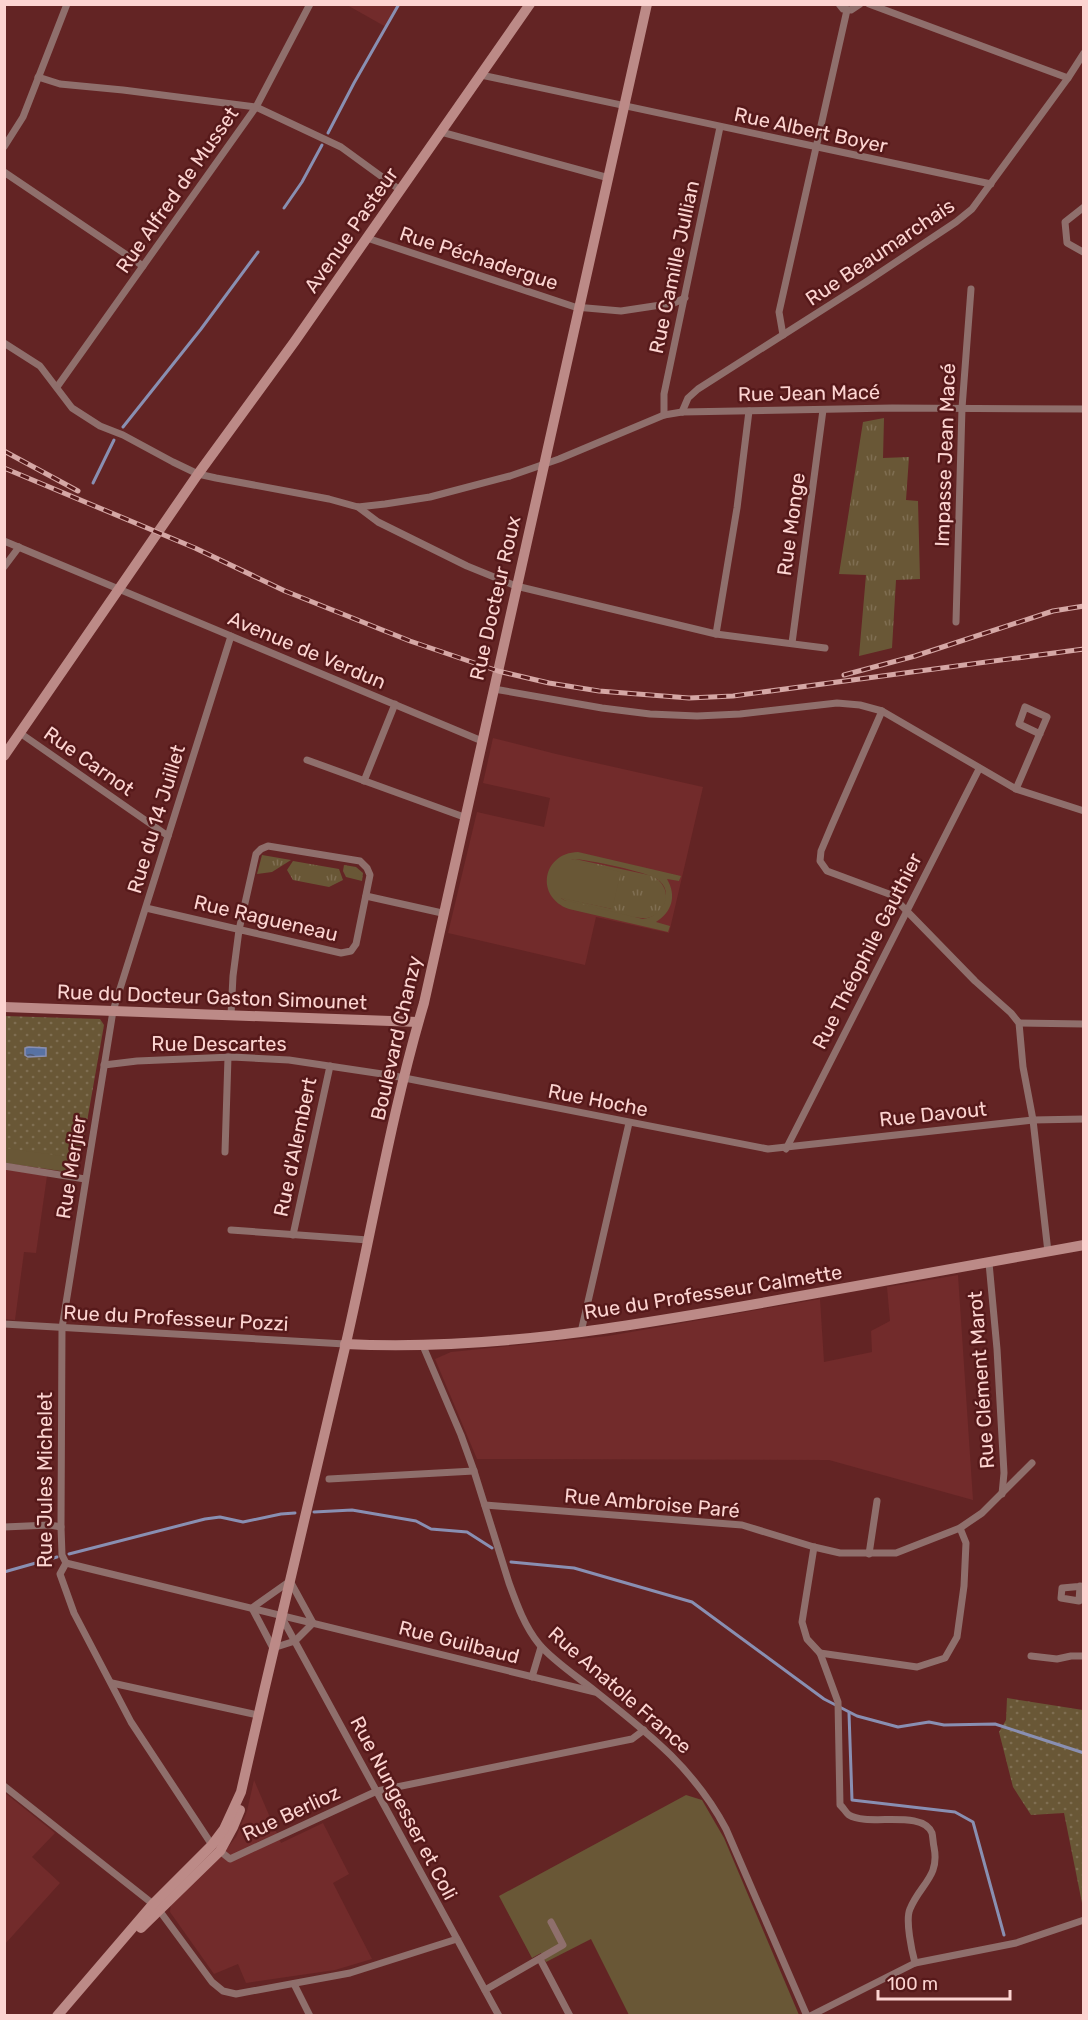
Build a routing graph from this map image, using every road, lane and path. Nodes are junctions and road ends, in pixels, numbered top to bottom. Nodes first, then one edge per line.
1 (67, 4) edge
2 (310, 4) edge
3 (530, 4) edge
4 (647, 4) edge
5 (838, 4) edge
6 (860, 4) edge
7 (869, 4) edge
8 (847, 10) junction
9 (1083, 53) edge
10 (481, 75) junction
11 (38, 77) junction
12 (1068, 78) junction
13 (256, 107) junction
14 (625, 107) junction
15 (720, 127) junction
16 (441, 132) junction
17 (4, 147) edge
18 (816, 147) junction
19 (4, 172) edge
20 (609, 178) junction
21 (991, 184) junction
22 (400, 190) junction
23 (1083, 207) edge
24 (367, 238) junction
25 (1083, 252) edge
26 (143, 266) junction
27 (971, 289) dead end
28 (685, 298) junction
29 (580, 307) junction
30 (783, 335) junction
31 (4, 344) edge
32 (57, 387) junction
33 (962, 408) junction
34 (1083, 409) edge
35 (823, 410) junction
36 (749, 411) junction
37 (682, 412) junction
38 (664, 415) junction
39 (544, 464) junction
40 (198, 474) junction
41 (358, 507) junction
42 (4, 541) edge
43 (19, 547) junction
44 (4, 567) edge
45 (516, 586) junction
46 (119, 589) junction
47 (956, 622) dead end
48 (716, 634) junction
49 (231, 636) junction
50 (792, 643) junction
51 (825, 648) dead end
52 (494, 689) junction
53 (395, 704) junction
54 (882, 711) junction
55 (20, 733) junction
56 (1040, 734) junction
57 (482, 741) junction
58 (4, 756) edge
59 (307, 760) dead end
60 (979, 769) junction
61 (364, 781) junction
62 (1016, 789) junction
63 (1083, 811) edge
64 (464, 817) junction
65 (168, 836) junction
66 (366, 896) junction
67 (146, 908) junction
68 (905, 911) junction
69 (442, 913) junction
70 (239, 930) junction
71 (4, 1007) edge
72 (113, 1011) junction
73 (231, 1016) junction
74 (418, 1022) junction
75 (1019, 1023) junction
76 (1083, 1024) edge
77 (228, 1057) junction
78 (104, 1065) junction
79 (330, 1066) junction
80 (405, 1079) junction
81 (1083, 1119) edge
82 (1033, 1120) junction
83 (629, 1123) junction
84 (786, 1149) junction
85 (225, 1152) dead end
86 (4, 1166) edge
87 (85, 1179) junction
88 (231, 1230) dead end
89 (293, 1235) junction
90 (368, 1240) junction
91 (1083, 1245) edge
92 (1048, 1252) junction
93 (989, 1263) junction
94 (4, 1324) edge
95 (62, 1328) junction
96 (581, 1332) junction
97 (345, 1344) junction
98 (423, 1346) junction
99 (1032, 1463) dead end
100 (474, 1471) junction
101 (329, 1479) dead end
102 (1002, 1494) junction
103 (877, 1501) dead end
104 (485, 1505) junction
105 (4, 1527) edge
106 (61, 1527) junction
107 (960, 1528) junction
108 (814, 1547) junction
109 (869, 1554) junction
110 (66, 1563) junction
111 (290, 1581) junction
112 (252, 1608) junction
113 (281, 1616) junction
114 (313, 1623) junction
115 (295, 1641) junction
116 (541, 1647) junction
117 (273, 1648) junction
118 (820, 1653) junction
119 (1031, 1656) dead end
120 (1083, 1656) edge
121 (532, 1677) junction
122 (112, 1683) junction
123 (598, 1693) junction
124 (258, 1715) junction
125 (644, 1730) junction
126 (4, 1786) edge
127 (377, 1791) junction
128 (216, 1848) junction
129 (156, 1907) junction
130 (1083, 1920) edge
131 (551, 1922) dead end
132 (457, 1939) junction
133 (540, 1959) junction
134 (915, 1964) junction
135 (294, 1984) junction
136 (485, 1990) junction
137 (57, 2016) edge
138 (310, 2016) edge
139 (499, 2016) edge
140 (570, 2016) edge
141 (808, 2016) edge

1 - 11 street
2 - 13 street, Rue Alfred de Musset
3 - 10 main road, Avenue Pasteur
4 - 14 main road, Rue Docteur Roux
5 - 8 street
6 - 8 street
7 - 12 street
8 - 18 street
9 - 12 street, Rue Beaumarchais
10 - 14 street, Rue Albert Boyer
10 - 16 main road, Avenue Pasteur
11 - 13 street
11 - 17 street
12 - 21 street, Rue Beaumarchais
13 - 22 street
13 - 26 street, Rue Alfred de Musset
14 - 15 street, Rue Albert Boyer
14 - 20 main road, Rue Docteur Roux
15 - 18 street, Rue Albert Boyer
15 - 28 street, Rue Camille Jullian
16 - 20 street
16 - 22 main road, Avenue Pasteur
18 - 21 street, Rue Albert Boyer
18 - 30 street
19 - 26 street
20 - 29 main road, Rue Docteur Roux
21 - 30 street, Rue Beaumarchais
22 - 24 main road, Avenue Pasteur
23 - 25 street
24 - 29 street, Rue Péchadergue
24 - 40 main road, Avenue Pasteur
26 - 32 street, Rue Alfred de Musset
27 - 33 street, Impasse Jean Macé
28 - 29 street, Rue Péchadergue
28 - 38 street, Rue Camille Jullian
29 - 39 main road, Rue Docteur Roux
30 - 37 street, Rue Beaumarchais
31 - 32 street
32 - 40 street
33 - 34 street, Rue Jean Macé
33 - 35 street, Rue Jean Macé
33 - 47 street, Impasse Jean Macé
35 - 36 street, Rue Jean Macé
35 - 50 street, Rue Monge
36 - 37 street, Rue Jean Macé
36 - 48 street
37 - 38 street, Rue Jean Macé
38 - 39 street, Rue Jean Macé
39 - 41 street, Rue Jean Macé
39 - 45 main road, Rue Docteur Roux
40 - 41 street
40 - 46 main road, Avenue Pasteur
41 - 45 street
42 - 43 street, Avenue de Verdun
43 - 44 street
43 - 46 street, Avenue de Verdun
45 - 48 street
45 - 52 main road, Rue Docteur Roux
46 - 49 street, Avenue de Verdun
46 - 55 main road, Avenue Pasteur
48 - 50 street
49 - 53 street, Avenue de Verdun
49 - 65 street, Rue du 14 Juillet
50 - 51 street
52 - 54 street
52 - 57 main road, Rue Docteur Roux
53 - 57 street, Avenue de Verdun
53 - 61 street
54 - 60 street
54 - 68 street
55 - 58 main road, Avenue Pasteur
55 - 65 street, Rue Carnot
56 - 56 street
56 - 62 street
57 - 64 main road, Boulevard Chanzy
59 - 61 street
60 - 62 street
60 - 68 street, Rue Théophile Gauthier
61 - 64 street
62 - 63 street
64 - 69 main road, Boulevard Chanzy
65 - 67 street, Rue du 14 Juillet
66 - 69 street
66 - 70 street, Rue Ragueneau
66 - 70 street
67 - 70 street, Rue Ragueneau
67 - 72 street, Rue du 14 Juillet
68 - 75 street
68 - 84 street, Rue Théophile Gauthier
69 - 74 main road, Boulevard Chanzy
70 - 73 street
71 - 72 main road, Rue du Docteur Gaston Simounet
72 - 73 main road, Rue du Docteur Gaston Simounet
72 - 78 street, Rue Merjier
73 - 74 main road, Rue du Docteur Gaston Simounet
74 - 80 main road, Boulevard Chanzy
75 - 76 street
75 - 82 street
77 - 78 street, Rue Descartes
77 - 79 street, Rue Descartes
77 - 85 street
78 - 87 street, Rue Merjier
79 - 80 street, Rue Descartes
79 - 89 street, Rue d'Alembert
80 - 83 street, Rue Hoche
80 - 90 main road, Boulevard Chanzy
81 - 82 street, Rue Davout
82 - 84 street, Rue Davout
82 - 92 street
83 - 84 street, Rue Hoche
83 - 96 street
86 - 87 street
87 - 95 street, Rue Merjier
88 - 89 street
89 - 90 street
90 - 97 main road, Boulevard Chanzy
91 - 92 main road, Rue du Professeur Calmette
92 - 93 main road, Rue du Professeur Calmette
93 - 96 main road, Rue du Professeur Calmette
93 - 102 street, Rue Clément Marot
94 - 95 street, Rue du Professeur Pozzi
95 - 97 street, Rue du Professeur Pozzi
95 - 106 street, Rue Jules Michelet
96 - 98 main road, Rue du Professeur Calmette
97 - 98 main road, Rue du Professeur Calmette
97 - 111 main road, Boulevard Chanzy
98 - 100 street, Rue Anatole France
99 - 102 street, Rue Ambroise Paré
100 - 101 street
100 - 104 street, Rue Anatole France
102 - 107 street, Rue Ambroise Paré
103 - 109 street
104 - 108 street, Rue Ambroise Paré
104 - 116 street, Rue Anatole France
105 - 106 street
106 - 110 street, Rue Jules Michelet
107 - 109 street, Rue Ambroise Paré
107 - 118 street
108 - 109 street, Rue Ambroise Paré
108 - 118 street
110 - 112 street, Rue Guilbaud
110 - 122 street, Rue Jules Michelet
111 - 112 street
111 - 113 main road, Boulevard Chanzy
111 - 114 street
112 - 113 street, Rue Guilbaud
112 - 117 street
113 - 114 street, Rue Guilbaud
113 - 115 street, Rue Nungesser et Coli
113 - 117 main road, Boulevard Chanzy
114 - 115 street
114 - 121 street, Rue Guilbaud
115 - 117 street
115 - 127 street, Rue Nungesser et Coli
116 - 121 street
116 - 123 street, Rue Anatole France
117 - 124 main road, Boulevard Chanzy
118 - 134 street
119 - 120 street
121 - 123 street, Rue Guilbaud
122 - 124 street
122 - 128 street, Rue Jules Michelet
123 - 125 street, Rue Anatole France
124 - 128 main road, Boulevard Chanzy
125 - 127 street, Rue Berlioz
125 - 141 street, Rue Anatole France
126 - 129 street
127 - 128 street, Rue Berlioz
127 - 132 street, Rue Nungesser et Coli
128 - 129 main road, Boulevard Chanzy
129 - 135 street
129 - 137 main road, Boulevard Chanzy
130 - 134 street
131 - 133 street
132 - 135 street
132 - 136 street, Rue Nungesser et Coli
133 - 136 street
133 - 140 street
134 - 141 street
135 - 138 street
136 - 139 street, Rue Nungesser et Coli

